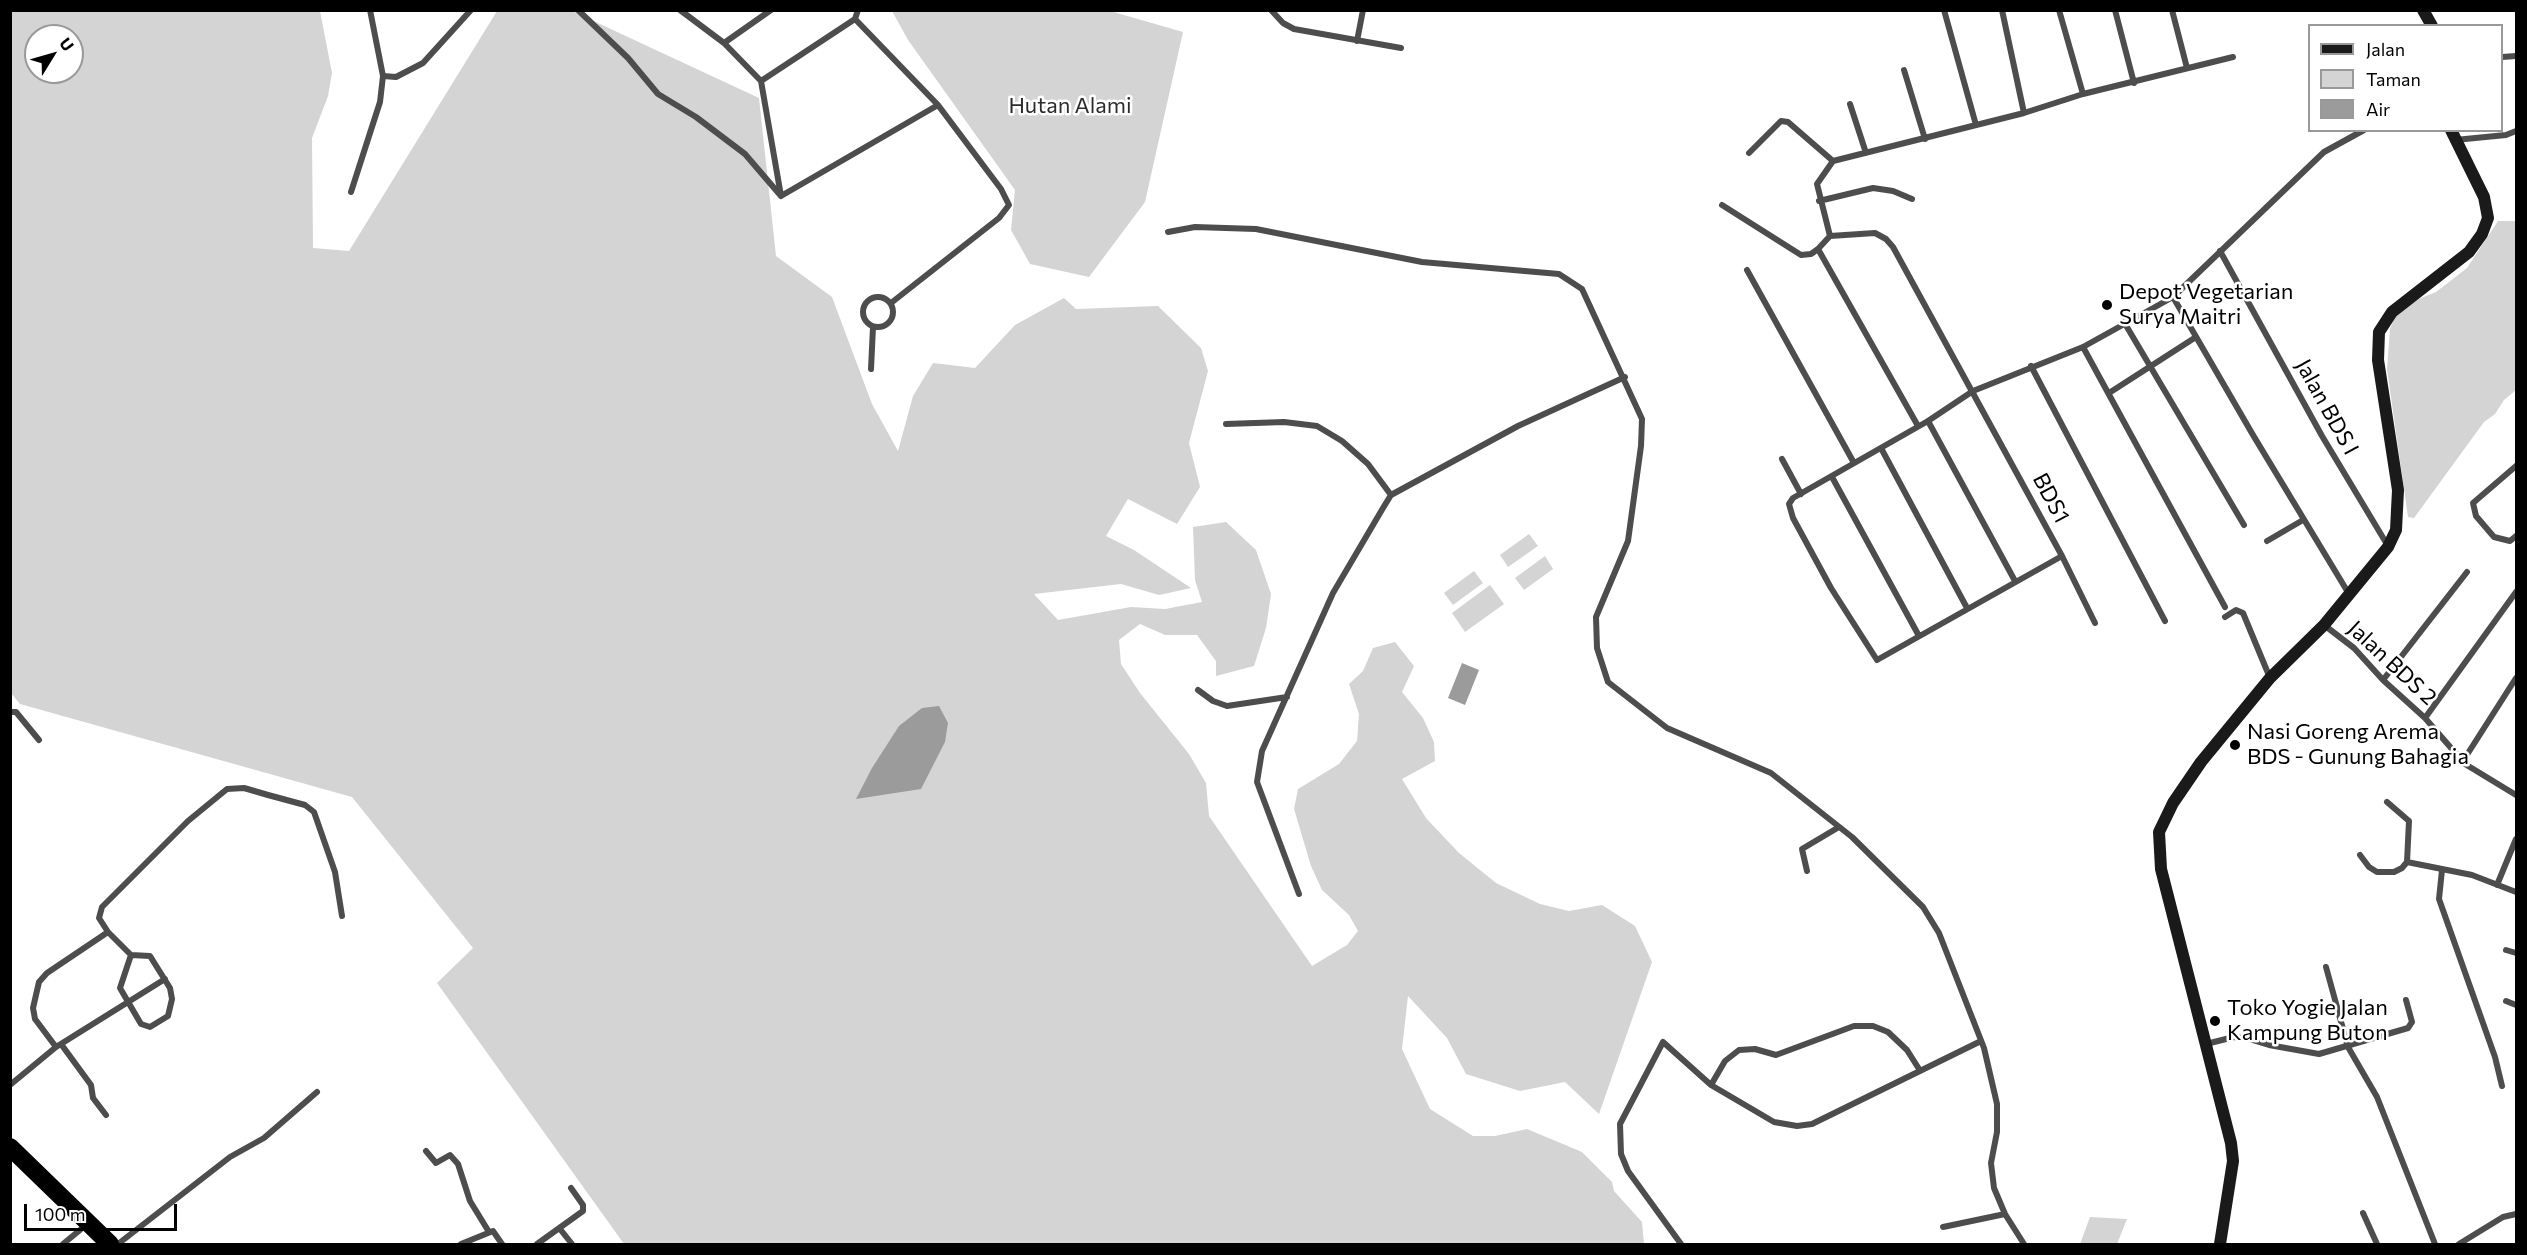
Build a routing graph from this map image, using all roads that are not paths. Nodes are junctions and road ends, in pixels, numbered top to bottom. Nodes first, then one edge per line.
1 (370, 10) edge
2 (471, 10) edge
3 (578, 10) edge
4 (680, 10) edge
5 (771, 10) edge
6 (858, 10) edge
7 (1271, 10) edge
8 (1364, 10) edge
9 (1944, 10) edge
10 (2002, 10) edge
11 (2059, 10) edge
12 (2115, 10) edge
13 (2172, 10) edge
14 (2423, 10) edge
15 (855, 19) junction
16 (2431, 24) edge
17 (1357, 41) junction
18 (724, 43) junction
19 (1401, 48) dead end
20 (2233, 57) dead end
21 (2187, 68) junction
22 (1904, 70) dead end
23 (383, 76) junction
24 (761, 81) junction
25 (2134, 83) junction
26 (2083, 94) junction
27 (1850, 104) dead end
28 (938, 105) junction
29 (2024, 113) junction
30 (1976, 125) junction
31 (2517, 131) edge
32 (2360, 132) edge
33 (2452, 135) edge
34 (1926, 139) junction
35 (1749, 153) dead end
36 (1866, 153) junction
37 (1833, 161) junction
38 (351, 192) dead end
39 (781, 196) junction
40 (1912, 199) dead end
41 (1819, 201) junction
42 (1722, 205) dead end
43 (1168, 232) dead end
44 (1830, 236) junction
45 (1818, 249) junction
46 (2220, 251) junction
47 (1747, 270) dead end
48 (2173, 297) junction
49 (891, 303) junction
50 (2124, 322) junction
51 (873, 327) junction
52 (2196, 337) junction
53 (2083, 347) junction
54 (2031, 366) junction
55 (2151, 367) junction
56 (871, 369) dead end
57 (1625, 377) junction
58 (1973, 391) junction
59 (2109, 393) junction
60 (1928, 420) junction
61 (1227, 424) dead end
62 (1918, 426) junction
63 (1881, 448) junction
64 (1782, 459) dead end
65 (1854, 463) junction
66 (2517, 466) edge
67 (1832, 477) junction
68 (1801, 494) junction
69 (1391, 495) junction
70 (2303, 519) junction
71 (2244, 525) dead end
72 (2517, 536) edge
73 (2268, 541) dead end
74 (2388, 547) junction
75 (2062, 556) junction
76 (2467, 572) dead end
77 (2015, 580) junction
78 (2517, 592) edge
79 (2349, 594) junction
80 (2225, 607) dead end
81 (1967, 608) junction
82 (2225, 617) dead end
83 (2165, 621) dead end
84 (2095, 623) dead end
85 (2324, 625) junction
86 (1919, 636) junction
87 (2270, 678) junction
88 (2517, 678) edge
89 (2383, 680) junction
90 (1198, 690) dead end
91 (1287, 697) junction
92 (10, 712) edge
93 (2425, 718) junction
94 (39, 740) dead end
95 (2463, 761) junction
96 (2515, 793) edge
97 (2387, 802) dead end
98 (1839, 827) junction
99 (2517, 838) edge
100 (2360, 855) dead end
101 (2406, 862) junction
102 (2442, 870) junction
103 (1807, 871) dead end
104 (2497, 885) junction
105 (2517, 892) edge
106 (1299, 894) dead end
107 (342, 916) dead end
108 (108, 932) junction
109 (2506, 950) dead end
110 (2517, 953) edge
111 (131, 955) junction
112 (2326, 967) dead end
113 (165, 979) junction
114 (2406, 1000) dead end
115 (2506, 1000) dead end
116 (126, 1002) junction
117 (2517, 1005) edge
118 (1981, 1041) junction
119 (2205, 1044) junction
120 (58, 1046) junction
121 (2348, 1046) junction
122 (1919, 1069) junction
123 (1711, 1084) junction
124 (10, 1085) edge
125 (2502, 1086) dead end
126 (316, 1092) dead end
127 (106, 1115) dead end
128 (10, 1147) edge
129 (426, 1151) dead end
130 (10, 1164) edge
131 (571, 1188) dead end
132 (2362, 1213) dead end
133 (2005, 1214) junction
134 (2517, 1214) edge
135 (1943, 1227) dead end
136 (560, 1229) junction
137 (80, 1230) junction
138 (489, 1232) junction
139 (2472, 1237) junction
140 (63, 1245) edge
141 (95, 1245) edge
142 (110, 1245) edge
143 (118, 1245) edge
144 (461, 1245) edge
145 (502, 1245) edge
146 (537, 1245) edge
147 (572, 1245) edge
148 (1681, 1245) edge
149 (2024, 1245) edge
150 (2220, 1245) edge
151 (2377, 1245) edge
152 (2435, 1245) edge
153 (2459, 1245) edge
154 (2473, 1245) edge

1 - 23 street
2 - 23 street
3 - 39 street
4 - 18 street
5 - 18 street
6 - 15 street
7 - 17 street
8 - 17 street
9 - 30 street
10 - 29 street
11 - 26 street
12 - 25 street
13 - 21 street
14 - 16 street
15 - 24 street
15 - 28 street
17 - 19 street
18 - 24 street
20 - 21 street
21 - 25 street
22 - 34 street
23 - 38 street
24 - 39 street
25 - 26 street
26 - 29 street
27 - 36 street
28 - 39 street
28 - 49 street
29 - 30 street
30 - 34 street
31 - 33 street
32 - 46 street
33 - 74 street
34 - 36 street
35 - 37 street
36 - 37 street
37 - 41 street
40 - 41 street
41 - 44 street
42 - 45 street
43 - 57 street
44 - 45 street
44 - 58 street, BDS1
45 - 62 street
46 - 48 street
46 - 74 street, Jalan BDS I
47 - 65 street
48 - 50 street
48 - 52 street
49 - 51 street
49 - 51 street
50 - 53 street
50 - 55 street
51 - 56 street
52 - 55 street
52 - 70 street
53 - 54 street
53 - 59 street
54 - 58 street
54 - 83 street
55 - 59 street
55 - 71 street
57 - 69 street
57 - 98 street
58 - 60 street
58 - 75 street, BDS1
59 - 80 street
60 - 62 street
60 - 77 street
61 - 69 street
62 - 63 street
63 - 65 street
63 - 81 street
64 - 68 street
65 - 67 street
66 - 72 street
67 - 68 street
67 - 86 street
68 - 86 street
69 - 91 street
70 - 73 street
70 - 79 street
74 - 79 street
75 - 77 street
75 - 84 street, BDS1
76 - 89 street
77 - 81 street
78 - 93 street
79 - 85 street
81 - 86 street
82 - 87 street
85 - 87 street
85 - 89 street, Jalan BDS 2
87 - 119 street
88 - 95 street
89 - 93 street, Jalan BDS 2
90 - 91 street
91 - 106 street
92 - 94 street
93 - 95 street, Jalan BDS 2
95 - 96 street, Jalan BDS 2
97 - 101 street
98 - 103 street
98 - 118 street
99 - 104 street
100 - 101 street
101 - 102 street
102 - 104 street
102 - 125 street
104 - 105 street
107 - 108 street
108 - 111 street
108 - 120 street
109 - 110 street
111 - 113 street
111 - 116 street
112 - 121 street
113 - 116 street
113 - 116 street
114 - 121 street
115 - 117 street
116 - 120 street
118 - 122 street
118 - 133 street
119 - 121 street
119 - 150 street
120 - 124 street
120 - 127 street
121 - 152 street
122 - 123 street
122 - 123 street
123 - 148 street
126 - 143 street
128 - 142 highway
129 - 138 street
130 - 137 highway
131 - 136 street
132 - 151 street
133 - 135 street
133 - 149 street
134 - 139 street
136 - 146 street
136 - 147 street
137 - 140 street
137 - 141 highway
138 - 144 street
138 - 145 street
139 - 153 street
139 - 154 street

